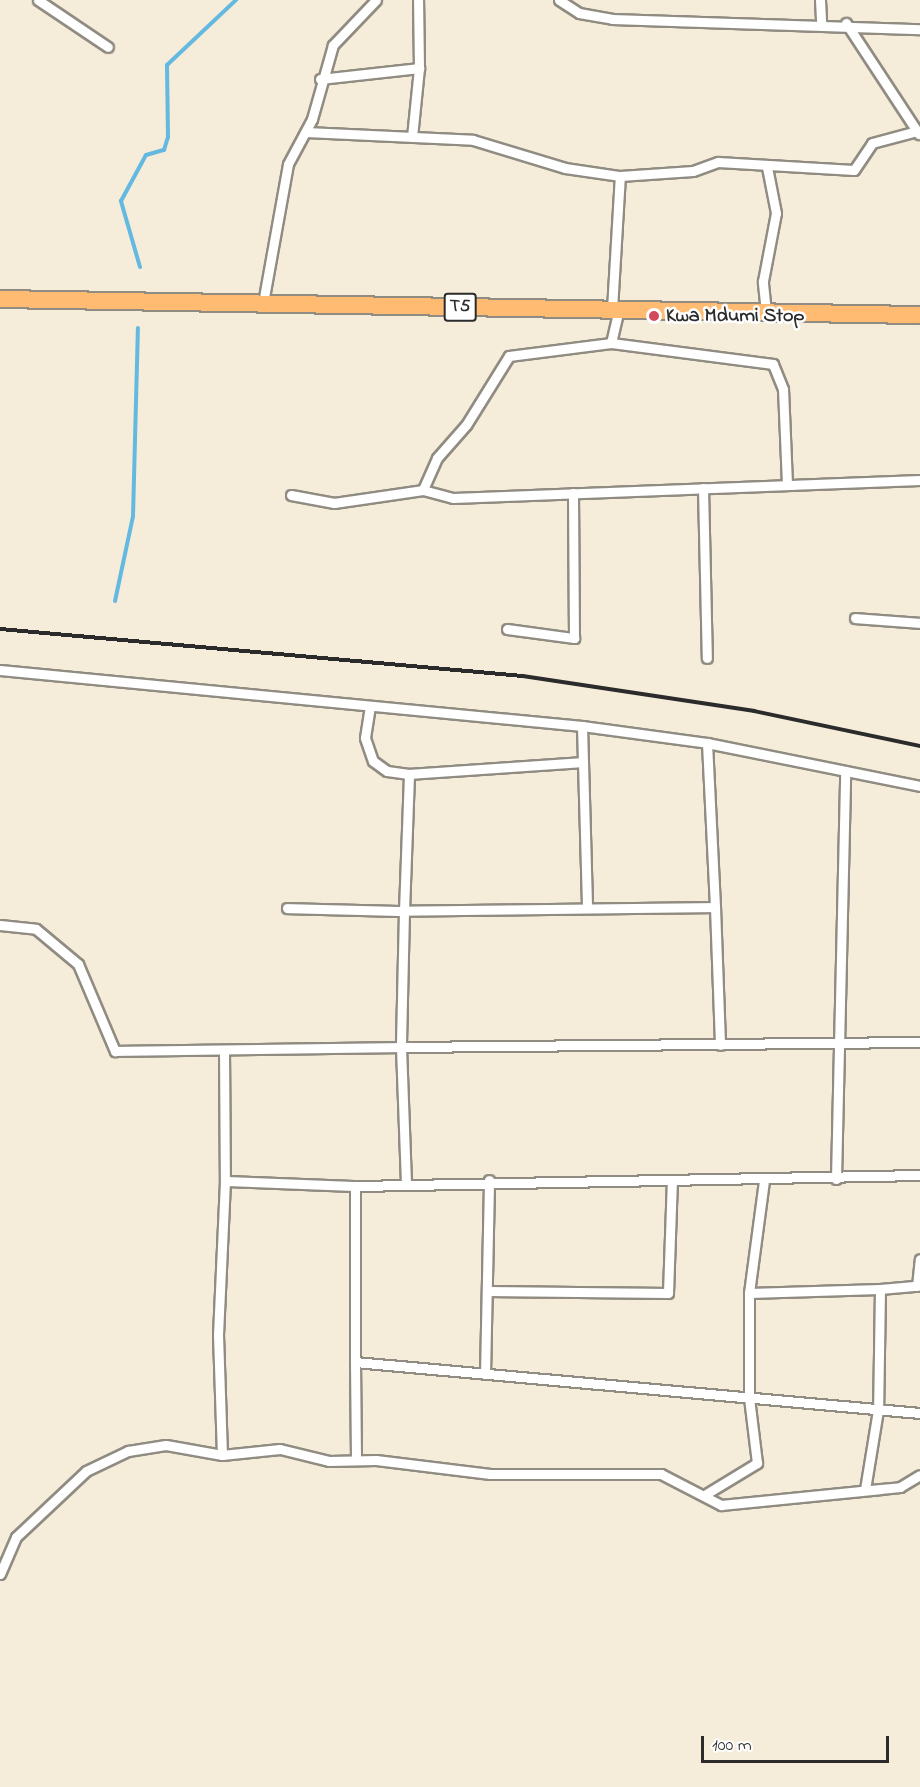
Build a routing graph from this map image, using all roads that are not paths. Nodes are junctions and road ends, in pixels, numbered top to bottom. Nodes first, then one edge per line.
1 (39, 0) edge
2 (376, 0) edge
3 (418, 0) edge
4 (559, 0) edge
5 (820, 0) edge
6 (821, 22) junction
7 (846, 24) junction
8 (920, 29) edge
9 (108, 46) dead end
10 (419, 68) junction
11 (320, 79) junction
12 (306, 132) junction
13 (918, 134) edge
14 (412, 137) junction
15 (767, 167) junction
16 (620, 176) junction
17 (0, 299) edge
18 (263, 303) junction
19 (616, 309) junction
20 (766, 312) junction
21 (920, 315) edge
22 (611, 343) junction
23 (920, 480) edge
24 (787, 484) junction
25 (704, 488) junction
26 (423, 490) junction
27 (573, 493) junction
28 (291, 495) dead end
29 (855, 618) dead end
30 (920, 623) edge
31 (507, 629) dead end
32 (707, 658) dead end
33 (0, 670) edge
34 (370, 706) junction
35 (582, 726) junction
36 (707, 743) junction
37 (584, 762) junction
38 (845, 771) junction
39 (409, 774) junction
40 (920, 786) edge
41 (587, 907) junction
42 (715, 907) junction
43 (287, 908) dead end
44 (404, 911) junction
45 (0, 925) edge
46 (920, 1042) edge
47 (837, 1043) junction
48 (720, 1045) junction
49 (401, 1047) junction
50 (224, 1050) junction
51 (920, 1175) edge
52 (836, 1179) junction
53 (489, 1180) junction
54 (225, 1181) junction
55 (672, 1181) junction
56 (764, 1181) junction
57 (406, 1184) junction
58 (355, 1186) junction
59 (920, 1259) edge
60 (919, 1286) edge
61 (880, 1289) junction
62 (487, 1291) junction
63 (749, 1293) junction
64 (355, 1362) junction
65 (485, 1374) junction
66 (749, 1398) junction
67 (878, 1410) junction
68 (920, 1413) edge
69 (222, 1455) junction
70 (356, 1460) junction
71 (920, 1475) edge
72 (865, 1489) junction
73 (706, 1494) junction
74 (0, 1574) edge

1 - 9 street
2 - 11 street
3 - 10 street
4 - 6 street
5 - 6 street
6 - 7 street
7 - 8 street
7 - 13 street
10 - 11 street
10 - 14 street
11 - 12 street
12 - 14 street
12 - 18 street
13 - 15 street
14 - 16 street
15 - 16 street
15 - 20 street
16 - 19 street
17 - 18 highway, T5
18 - 19 highway, T5
19 - 20 highway, T5
19 - 22 street
20 - 21 highway, T5
22 - 24 street
22 - 26 street
23 - 24 street
24 - 25 street
25 - 27 street
25 - 32 street
26 - 27 street
26 - 28 street
27 - 31 street
29 - 30 street
33 - 34 street
34 - 35 street
34 - 39 street
35 - 36 street
35 - 37 street
36 - 38 street
36 - 42 street
37 - 39 street
37 - 41 street
38 - 40 street
38 - 47 street
39 - 44 street
41 - 42 street
41 - 44 street
42 - 48 street
43 - 44 street
44 - 49 street
45 - 50 street
46 - 47 street
47 - 48 street
47 - 52 street
48 - 49 street
49 - 50 street
49 - 57 street
50 - 54 street
51 - 52 street
52 - 56 street
53 - 55 street
53 - 57 street
53 - 62 street
54 - 58 street
54 - 69 street
55 - 56 street
55 - 62 street
56 - 63 street
57 - 58 street
58 - 64 street
59 - 60 street
60 - 61 street
61 - 63 street
61 - 67 street
62 - 65 street
63 - 66 street
64 - 65 street
64 - 70 street
65 - 66 street
66 - 67 street
66 - 73 street
67 - 68 street
67 - 72 street
69 - 70 street
69 - 74 street
70 - 73 street
71 - 72 street
72 - 73 street

